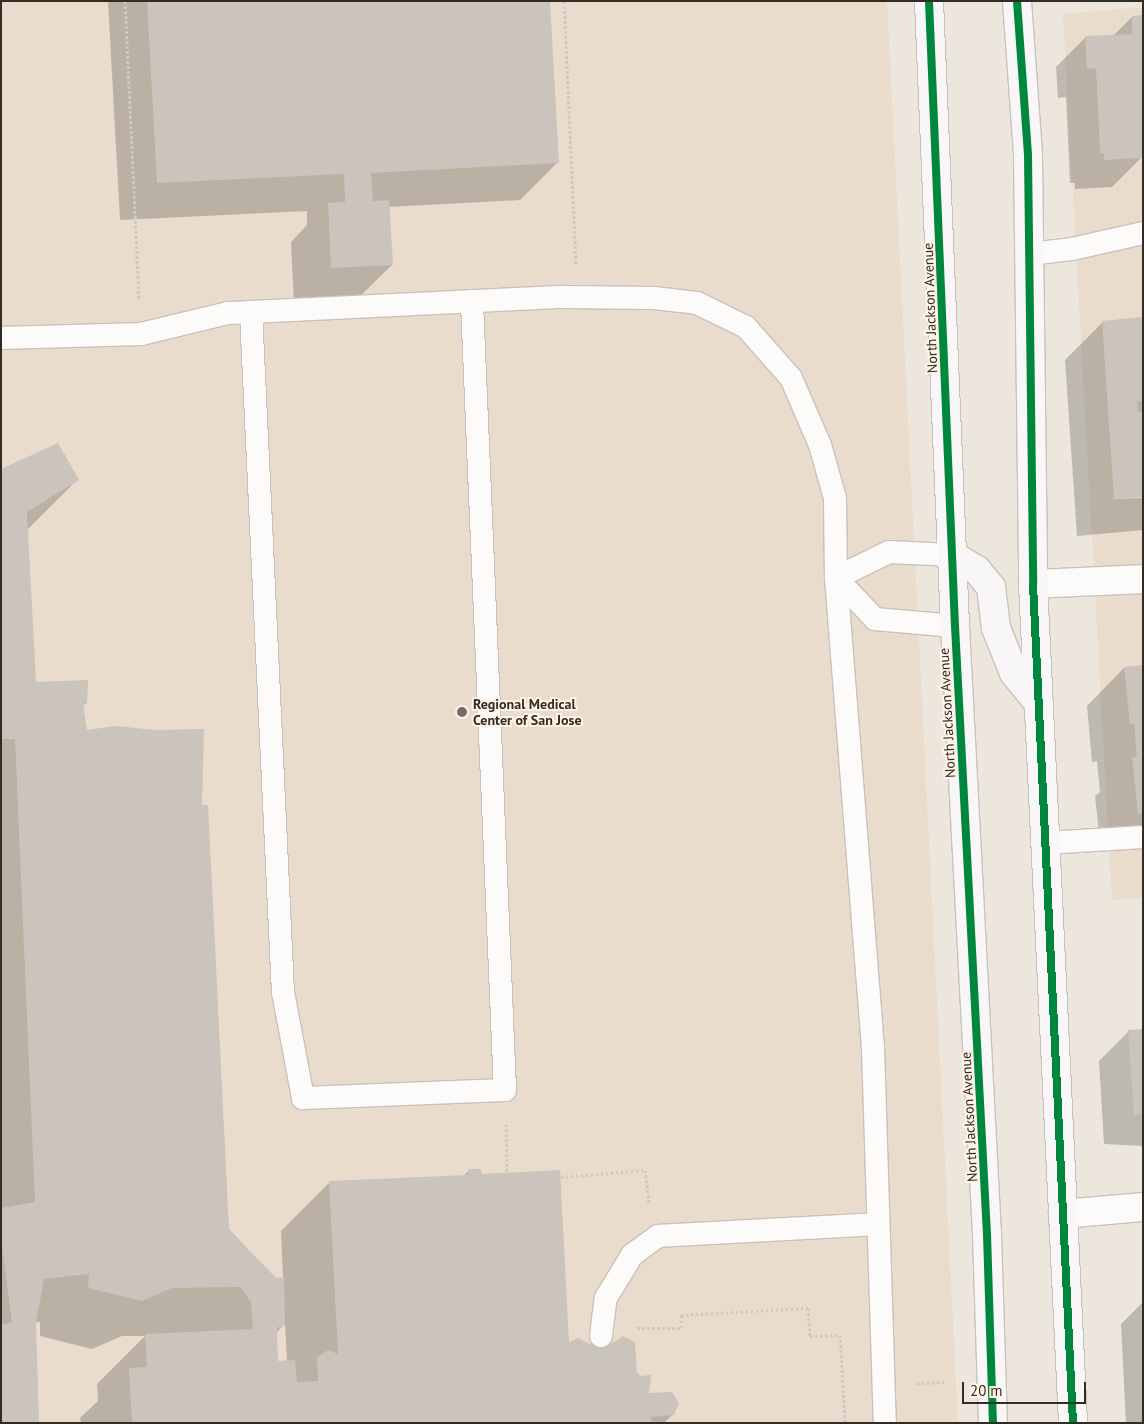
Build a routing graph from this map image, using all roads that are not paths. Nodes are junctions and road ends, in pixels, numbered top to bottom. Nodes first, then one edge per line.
1 (929, 1) edge
2 (1017, 1) edge
3 (1143, 232) edge
4 (1029, 254) junction
5 (472, 300) junction
6 (252, 312) junction
7 (1, 338) edge
8 (952, 555) junction
9 (836, 578) junction
10 (1143, 578) edge
11 (1033, 584) junction
12 (955, 626) junction
13 (1038, 703) junction
14 (1143, 837) edge
15 (1045, 843) junction
16 (1143, 1207) edge
17 (1063, 1214) junction
18 (878, 1224) junction
19 (601, 1336) dead end
20 (885, 1423) edge
21 (993, 1423) edge
22 (1073, 1423) edge

1 - 8 main road, North Jackson Avenue
2 - 4 main road
3 - 4 lane
4 - 11 main road
5 - 6 lane
5 - 6 lane
5 - 9 lane
6 - 7 lane
8 - 9 lane
8 - 12 main road, North Jackson Avenue
8 - 13 main road
9 - 12 lane
9 - 18 lane
10 - 11 street
11 - 13 main road
12 - 21 main road, North Jackson Avenue
13 - 15 main road
14 - 15 lane
15 - 17 main road
16 - 17 street
17 - 22 main road
18 - 19 lane
18 - 20 lane

